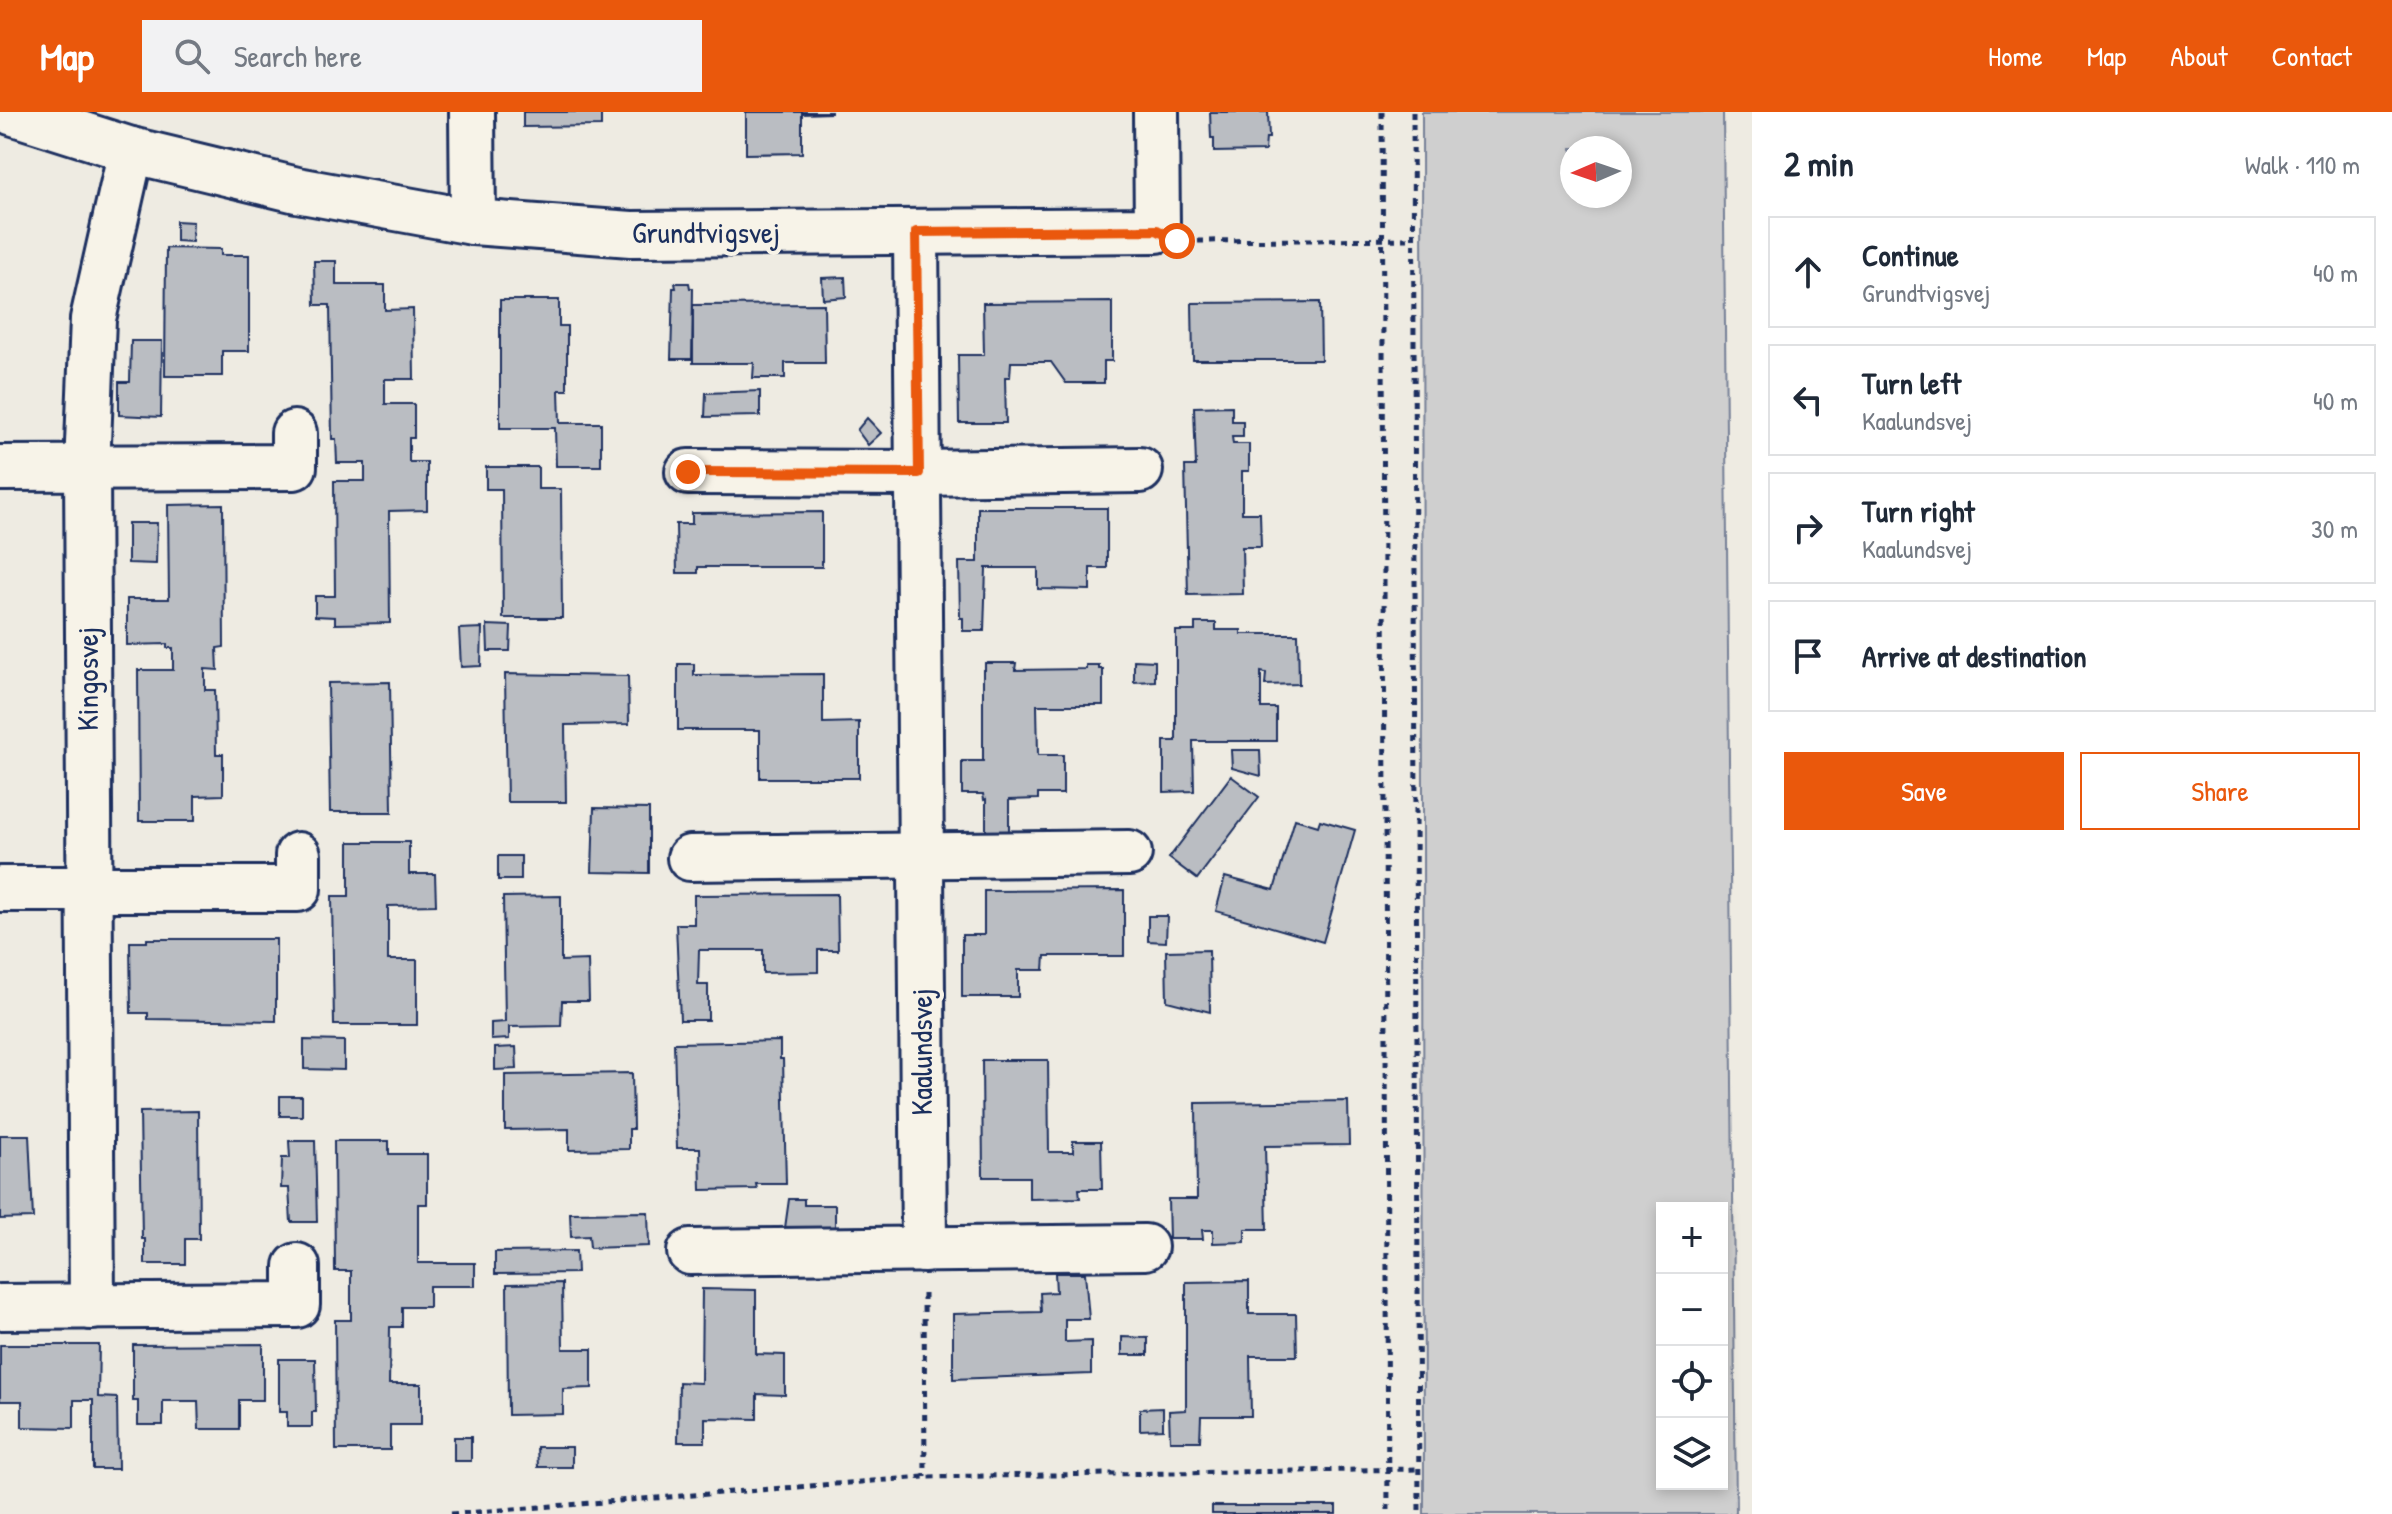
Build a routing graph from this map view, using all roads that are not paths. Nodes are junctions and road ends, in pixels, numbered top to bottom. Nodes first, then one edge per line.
1 (11, 112) edge
2 (472, 112) edge
3 (1156, 112) edge
4 (131, 150) junction
5 (473, 222) junction
6 (916, 232) junction
7 (294, 433) dead end
8 (0, 468) edge
9 (87, 468) junction
10 (1140, 470) dead end
11 (688, 472) dead end
12 (919, 473) junction
13 (1129, 853) dead end
14 (298, 855) dead end
15 (921, 855) junction
16 (690, 858) dead end
17 (0, 889) edge
18 (89, 889) junction
19 (1145, 1247) dead end
20 (924, 1250) junction
21 (690, 1252) dead end
22 (297, 1266) dead end
23 (0, 1307) edge
24 (92, 1307) junction

1 - 4 street, Grundtvigsvej
2 - 5 street
3 - 6 street, Grundtvigsvej
4 - 5 street, Grundtvigsvej
4 - 9 street, Kingosvej
5 - 6 street, Grundtvigsvej
6 - 12 street, Kaalundsvej
7 - 9 street
8 - 9 street
9 - 18 street, Kingosvej
10 - 12 street
11 - 12 street
12 - 15 street, Kaalundsvej
13 - 15 street
14 - 18 street
15 - 16 street
15 - 20 street, Kaalundsvej
17 - 18 street
18 - 24 street, Kingosvej
19 - 20 street
20 - 21 street
22 - 24 street
23 - 24 street

